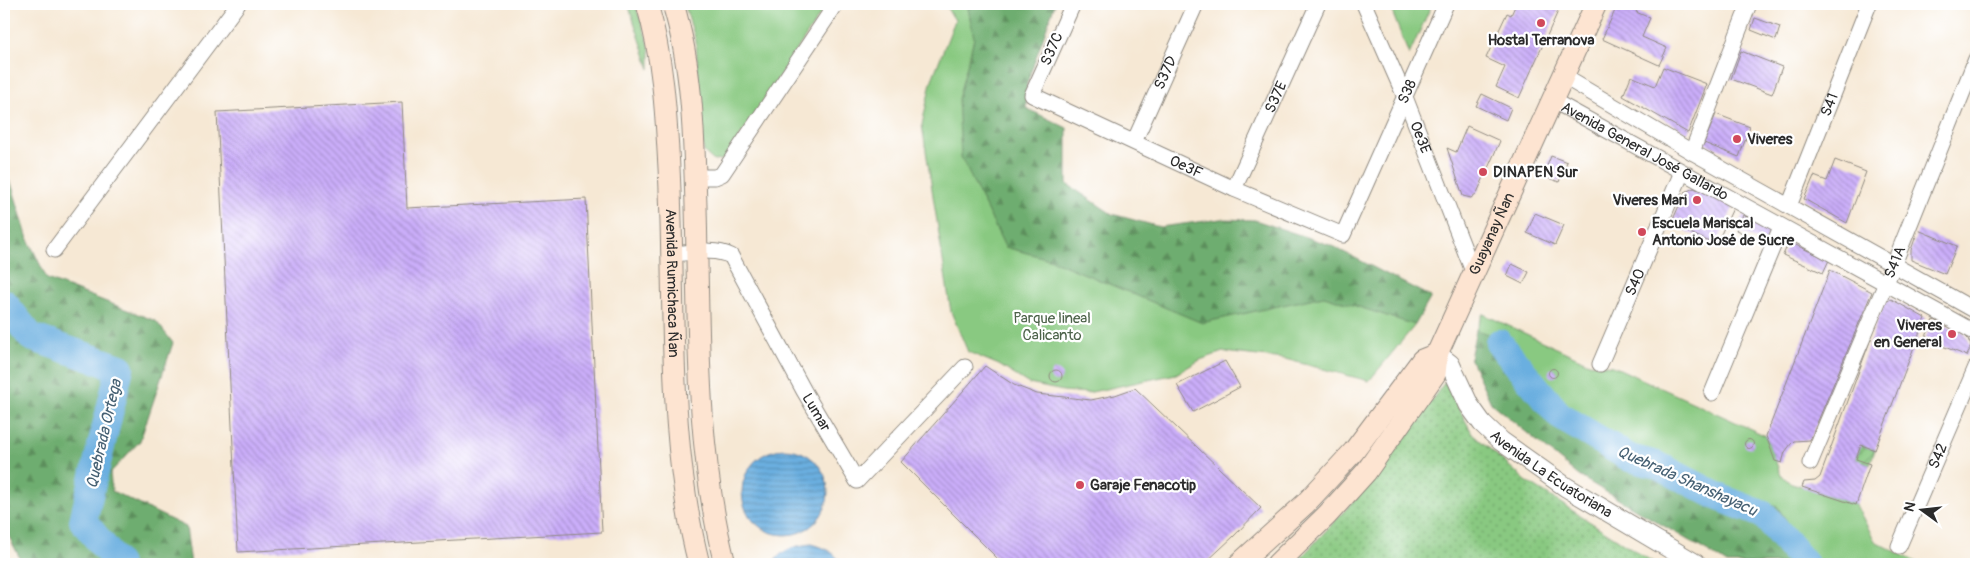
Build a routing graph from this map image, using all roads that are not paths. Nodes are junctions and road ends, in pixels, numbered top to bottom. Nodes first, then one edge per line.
1 (238, 4) edge
2 (647, 4) edge
3 (673, 4) edge
4 (836, 4) edge
5 (1073, 4) edge
6 (1196, 4) edge
7 (1318, 4) edge
8 (1364, 4) edge
9 (1446, 4) edge
10 (1596, 4) edge
11 (1749, 4) edge
12 (1869, 4) edge
13 (1976, 59) edge
14 (1562, 76) junction
15 (1032, 94) joint
16 (1405, 97) junction
17 (1552, 100) junction
18 (1134, 142) junction
19 (1692, 152) junction
20 (1682, 172) junction
21 (695, 177) junction
22 (1234, 189) junction
23 (1789, 206) junction
24 (1781, 227) junction
25 (1343, 235) joint
26 (54, 250) dead end
27 (697, 252) junction
28 (672, 254) junction
29 (1894, 264) junction
30 (1474, 274) junction
31 (1885, 284) junction
32 (1976, 312) edge
33 (1976, 333) edge
34 (1437, 354) junction
35 (1600, 364) dead end
36 (965, 367) dead end
37 (1976, 368) edge
38 (1712, 393) dead end
39 (1810, 463) dead end
40 (1899, 546) dead end
41 (699, 564) edge
42 (725, 564) edge
43 (1241, 564) edge
44 (1277, 564) edge
45 (1696, 564) edge

1 - 26 street
2 - 28 main road, Avenida Rumichaca Ñan
3 - 21 main road, Avenida Rumichaca Ñan
4 - 21 street
5 - 15 street, S37C
6 - 18 street, S37D
7 - 22 street, S37E
8 - 16 street, Oe3E
9 - 16 street, S38
10 - 14 main road, Guayanay Ñan
11 - 19 street
12 - 23 street, S41
13 - 29 street, S41A
14 - 17 main road, Guayanay Ñan
14 - 19 street, Avenida General José Gallardo
15 - 18 street, Oe3F
16 - 25 street, S38
16 - 30 street, Oe3E
17 - 20 street, Avenida General José Gallardo
17 - 30 main road, Guayanay Ñan
18 - 22 street, Oe3F
19 - 23 street, Avenida General José Gallardo
20 - 24 street, Avenida General José Gallardo
20 - 35 street, S40
21 - 27 main road, Avenida Rumichaca Ñan
22 - 25 street, Oe3F
23 - 29 street, Avenida General José Gallardo
24 - 31 street, Avenida General José Gallardo
24 - 38 street
27 - 28 street, Lumar
27 - 36 street, Lumar
27 - 42 main road, Avenida Rumichaca Ñan
28 - 41 main road, Avenida Rumichaca Ñan
29 - 31 street, S41A
29 - 32 street, Avenida General José Gallardo
30 - 34 main road, Guayanay Ñan
31 - 33 street, Avenida General José Gallardo
31 - 39 street, S41A
34 - 43 main road
34 - 44 main road, Guayanay Ñan
34 - 45 street, Avenida La Ecuatoriana
37 - 40 street, S42

